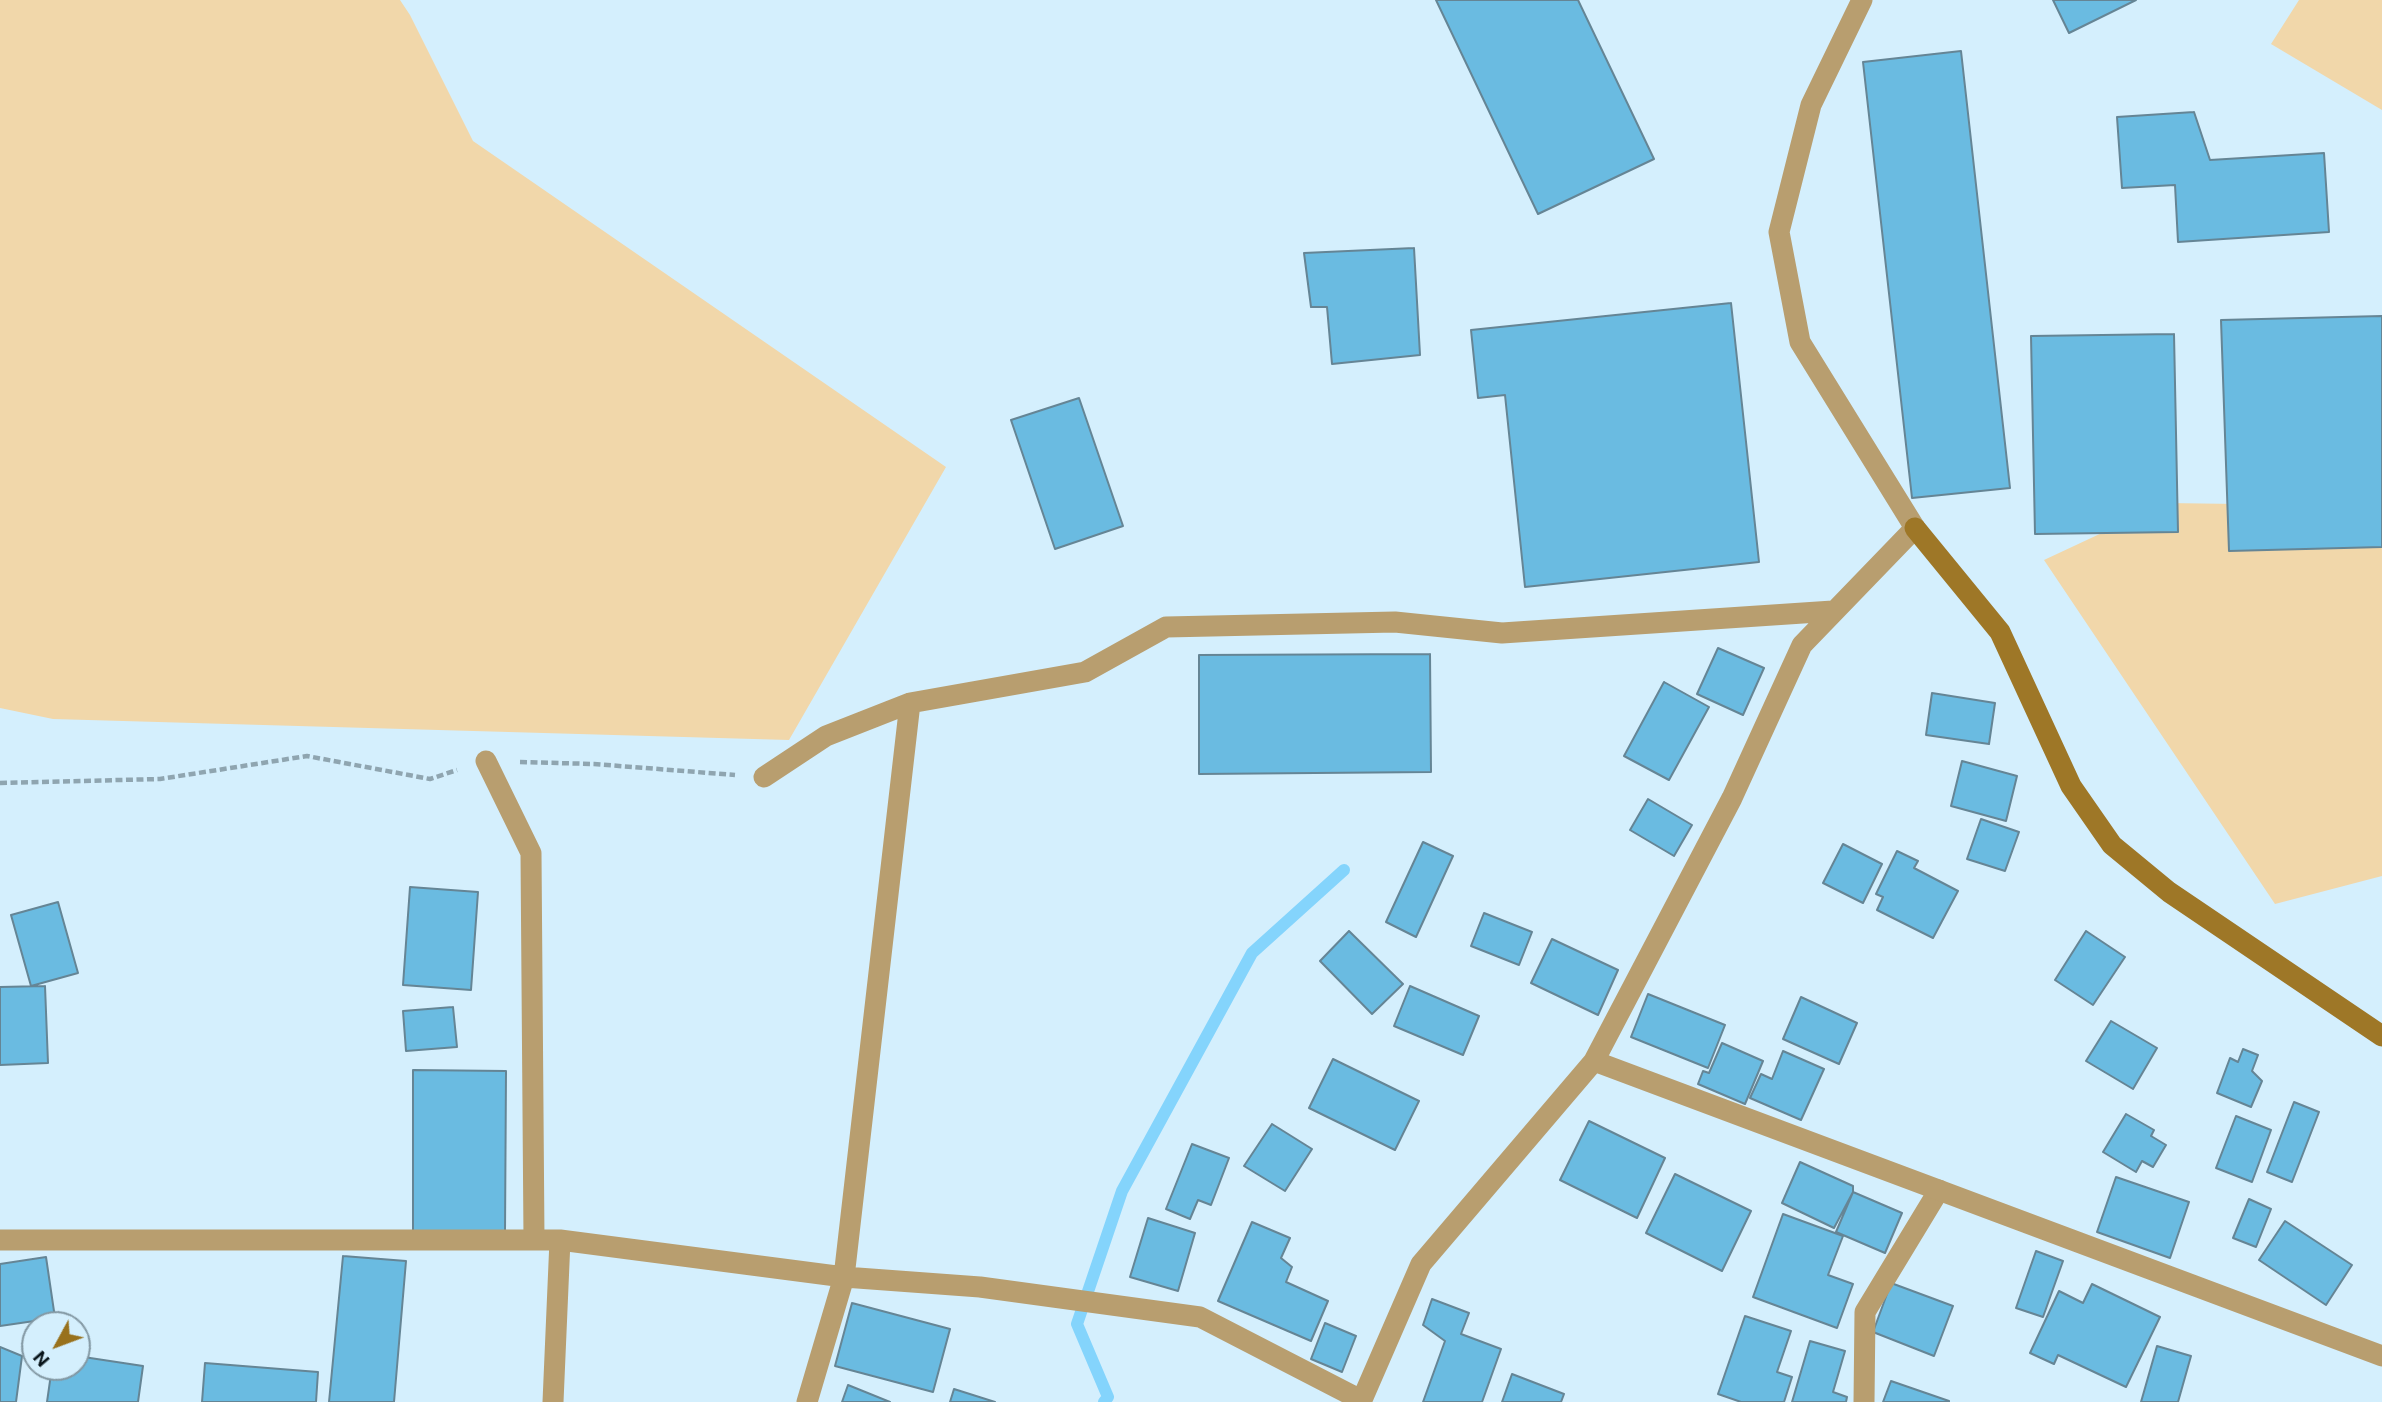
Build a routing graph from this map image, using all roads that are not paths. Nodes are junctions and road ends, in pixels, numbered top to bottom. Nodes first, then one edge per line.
1 (1862, 0) edge
2 (1915, 528) junction
3 (1833, 611) junction
4 (910, 703) junction
5 (486, 761) road end
6 (764, 777) road end
7 (2382, 1036) edge
8 (1594, 1061) junction
9 (1939, 1190) junction
10 (0, 1240) edge
11 (560, 1240) junction
12 (534, 1241) junction
13 (844, 1277) junction
14 (2382, 1356) edge
15 (1361, 1401) edge
16 (553, 1402) edge
17 (807, 1402) edge
18 (1864, 1402) edge

1 - 2 street
2 - 3 street
2 - 7 street
3 - 4 street
3 - 8 street
4 - 6 street
4 - 13 street
5 - 12 street
8 - 9 street
8 - 15 street
9 - 14 street
9 - 18 street
10 - 12 street
11 - 12 street
11 - 13 street
11 - 16 street
13 - 15 street
13 - 17 street

